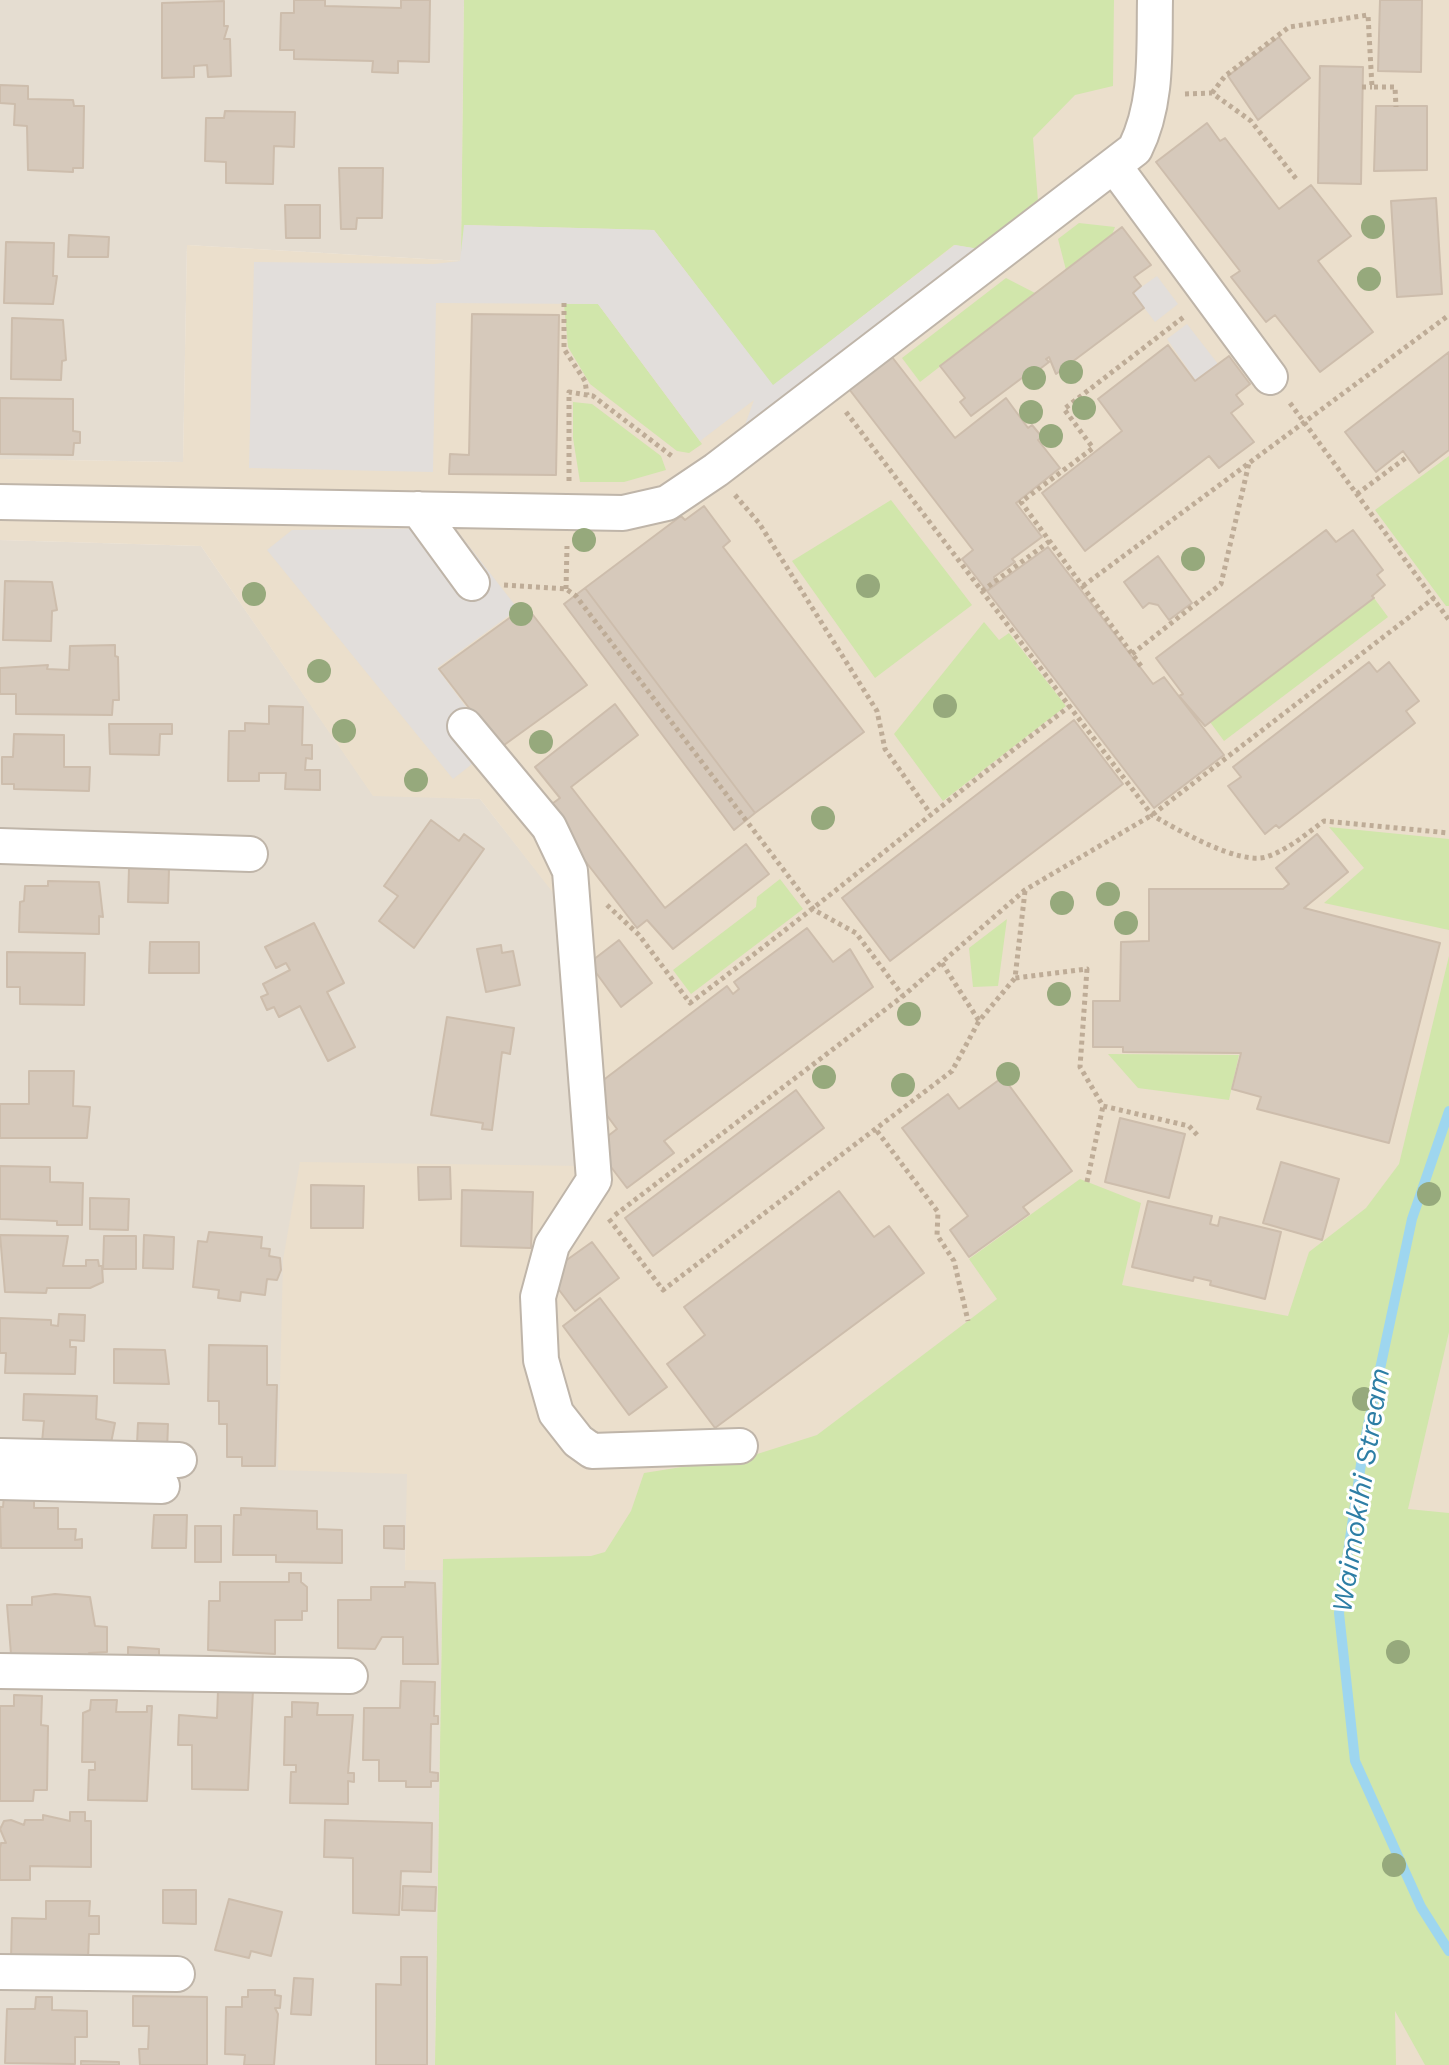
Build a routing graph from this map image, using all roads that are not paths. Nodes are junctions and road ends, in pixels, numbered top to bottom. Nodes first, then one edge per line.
1 (1155, 0) edge
2 (1115, 167) junction
3 (1270, 377) road end
4 (0, 502) edge
5 (418, 509) junction
6 (472, 583) road end
7 (465, 726) dead end
8 (0, 846) edge
9 (250, 854) dead end
10 (740, 1446) dead end
11 (0, 1456) edge
12 (0, 1482) edge
13 (0, 1671) edge
14 (350, 1676) dead end
15 (0, 1972) edge
16 (177, 1974) dead end

1 - 2 lane
2 - 3 lane
2 - 5 lane
4 - 5 lane
5 - 6 lane
7 - 10 lane
8 - 9 lane
11 - 12 lane
13 - 14 lane
15 - 16 lane

